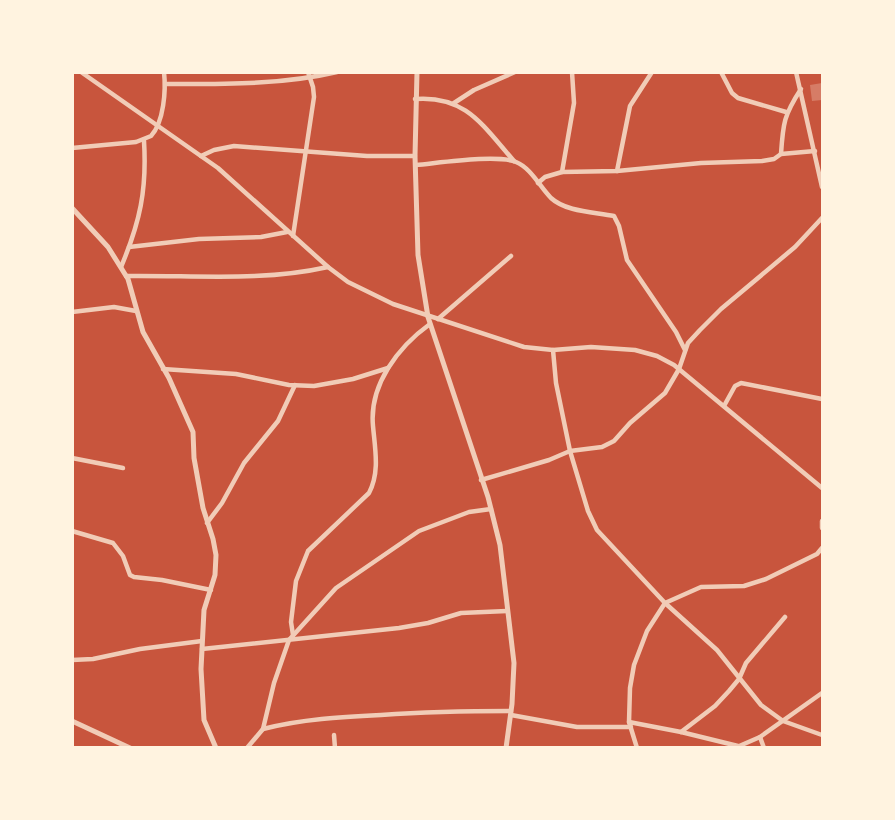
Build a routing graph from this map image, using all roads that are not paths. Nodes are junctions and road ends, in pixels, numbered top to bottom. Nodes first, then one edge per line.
1 (81, 72) edge
2 (164, 72) edge
3 (338, 72) edge
4 (417, 72) edge
5 (515, 72) edge
6 (572, 72) edge
7 (652, 72) edge
8 (721, 72) edge
9 (796, 72) edge
10 (309, 75) edge
11 (166, 84) junction
12 (801, 89) junction
13 (415, 99) junction
14 (454, 103) junction
15 (786, 112) junction
16 (157, 125) junction
17 (144, 141) junction
18 (72, 148) edge
19 (814, 151) junction
20 (307, 152) junction
21 (781, 154) junction
22 (201, 156) junction
23 (415, 156) junction
24 (514, 161) junction
25 (416, 165) junction
26 (617, 171) junction
27 (562, 172) junction
28 (822, 178) edge
29 (538, 183) junction
30 (822, 187) edge
31 (72, 208) edge
32 (822, 218) edge
33 (287, 232) junction
34 (293, 236) junction
35 (129, 247) junction
36 (511, 256) dead end
37 (121, 267) junction
38 (328, 267) junction
39 (126, 276) junction
40 (136, 311) junction
41 (72, 312) edge
42 (428, 317) junction
43 (438, 319) junction
44 (430, 324) junction
45 (553, 350) junction
46 (685, 350) junction
47 (388, 368) junction
48 (163, 369) junction
49 (679, 369) junction
50 (295, 385) junction
51 (822, 398) edge
52 (724, 406) junction
53 (570, 452) junction
54 (72, 458) edge
55 (123, 468) dead end
56 (481, 480) junction
57 (822, 488) edge
58 (491, 510) junction
59 (822, 521) edge
60 (207, 523) junction
61 (822, 528) edge
62 (72, 530) edge
63 (822, 548) edge
64 (212, 590) junction
65 (665, 603) junction
66 (507, 611) junction
67 (785, 616) dead end
68 (293, 635) junction
69 (289, 640) junction
70 (202, 641) junction
71 (202, 649) junction
72 (72, 660) edge
73 (739, 679) junction
74 (822, 693) edge
75 (511, 713) junction
76 (72, 721) edge
77 (783, 721) junction
78 (630, 724) junction
79 (263, 729) junction
80 (681, 732) junction
81 (334, 735) dead end
82 (822, 735) edge
83 (760, 737) junction
84 (737, 747) edge
85 (130, 748) edge
86 (216, 748) edge
87 (247, 748) edge
88 (334, 748) edge
89 (506, 748) edge
90 (637, 748) edge
91 (764, 748) edge

1 - 16 street
2 - 11 street
3 - 10 street
4 - 13 street
5 - 14 street
6 - 27 street
7 - 26 street
8 - 15 street
9 - 12 street
10 - 11 street
10 - 20 street
11 - 16 street
12 - 15 street
12 - 19 street
13 - 14 street
13 - 23 street
14 - 24 street
15 - 21 street
16 - 17 street
16 - 22 street
17 - 18 street
17 - 35 street
19 - 21 street
19 - 28 street
20 - 22 street
20 - 23 street
20 - 34 street
21 - 26 street
22 - 33 street
23 - 25 street
24 - 25 street
24 - 29 street
25 - 42 street
26 - 27 street
27 - 29 street
28 - 30 street
29 - 46 street
31 - 37 street
32 - 46 street
33 - 34 street
33 - 35 street
34 - 38 street
35 - 37 street
36 - 43 street
37 - 39 street
38 - 39 street
38 - 42 street
39 - 40 street
40 - 41 street
40 - 48 street
42 - 43 street
42 - 44 street
43 - 45 street
44 - 47 street
44 - 56 street
45 - 49 street
45 - 53 street
46 - 49 street
47 - 50 street
47 - 68 street
48 - 50 street
48 - 60 street
49 - 52 street
49 - 53 street
50 - 60 street
51 - 52 street
52 - 57 street
53 - 56 street
53 - 65 street
54 - 55 street
56 - 58 street
58 - 66 street
58 - 68 street
59 - 61 street
60 - 64 street
62 - 64 street
63 - 65 street
64 - 70 street
65 - 73 street
65 - 78 street
66 - 69 street
66 - 75 street
67 - 73 street
68 - 69 street
69 - 71 street
69 - 79 street
70 - 71 street
70 - 72 street
71 - 86 street
73 - 77 street
73 - 80 street
74 - 77 street
75 - 78 street
75 - 79 street
75 - 89 street
76 - 85 street
77 - 82 street
77 - 83 street
78 - 80 street
78 - 90 street
79 - 87 street
80 - 84 street
81 - 88 street
83 - 84 street
83 - 91 street

